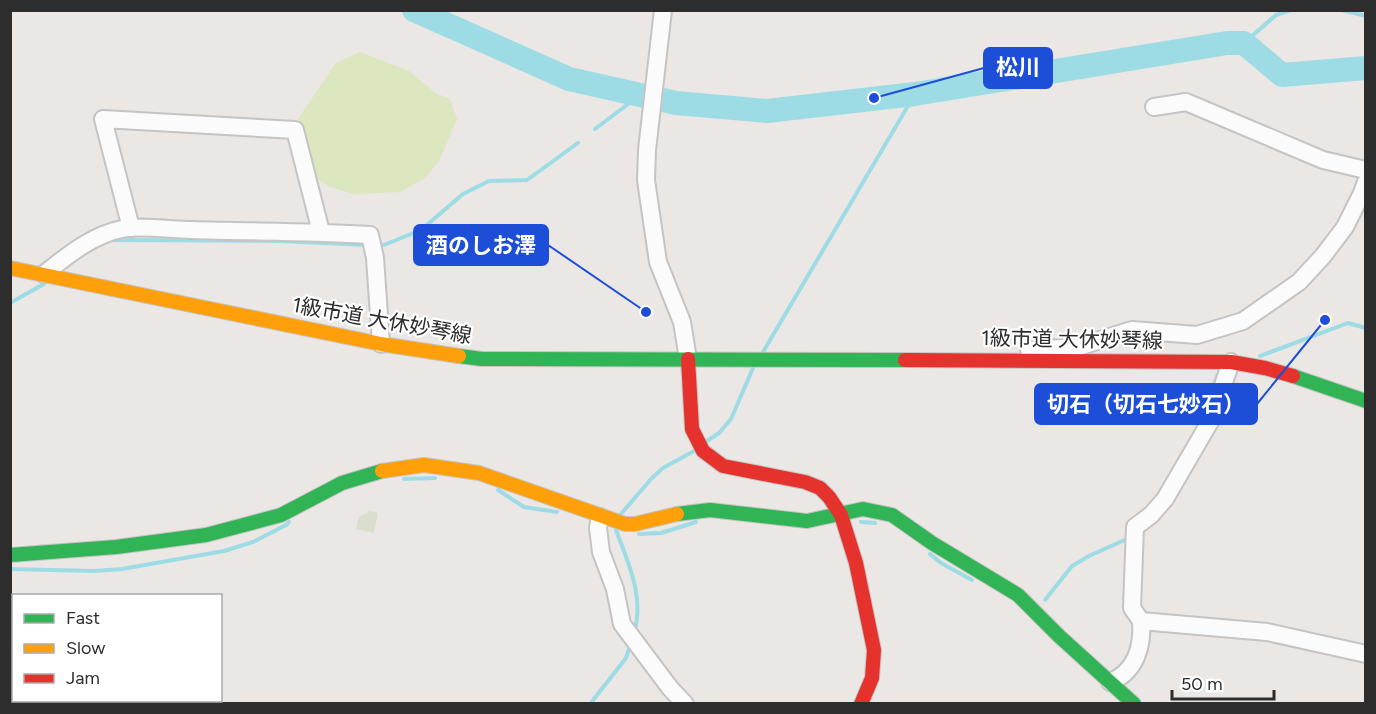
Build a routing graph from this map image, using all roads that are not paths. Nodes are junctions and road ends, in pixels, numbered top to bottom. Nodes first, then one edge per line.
1 (663, 10) edge
2 (1154, 107) dead end
3 (1365, 170) edge
4 (1365, 182) edge
5 (131, 228) junction
6 (321, 232) junction
7 (10, 268) edge
8 (44, 274) junction
9 (381, 344) junction
10 (688, 359) junction
11 (988, 359) junction
12 (1231, 362) junction
13 (1365, 400) edge
14 (841, 515) junction
15 (609, 522) junction
16 (10, 555) edge
17 (1142, 621) junction
18 (1365, 654) edge
19 (1110, 682) junction
20 (685, 704) edge
21 (861, 704) edge
22 (1134, 704) edge

1 - 10 street
2 - 3 street
4 - 11 street
5 - 6 street
5 - 6 street
5 - 8 street
6 - 9 street
7 - 8 street, 1級市道 大休妙琴線
8 - 9 street, 1級市道 大休妙琴線
9 - 10 street, 1級市道 大休妙琴線
10 - 11 street, 1級市道 大休妙琴線
10 - 14 street
11 - 12 street, 1級市道 大休妙琴線
12 - 13 street, 1級市道 大休妙琴線
12 - 17 street
14 - 15 street
14 - 19 street
14 - 21 street
15 - 16 street
15 - 20 street
17 - 18 street
17 - 19 street
19 - 22 street

